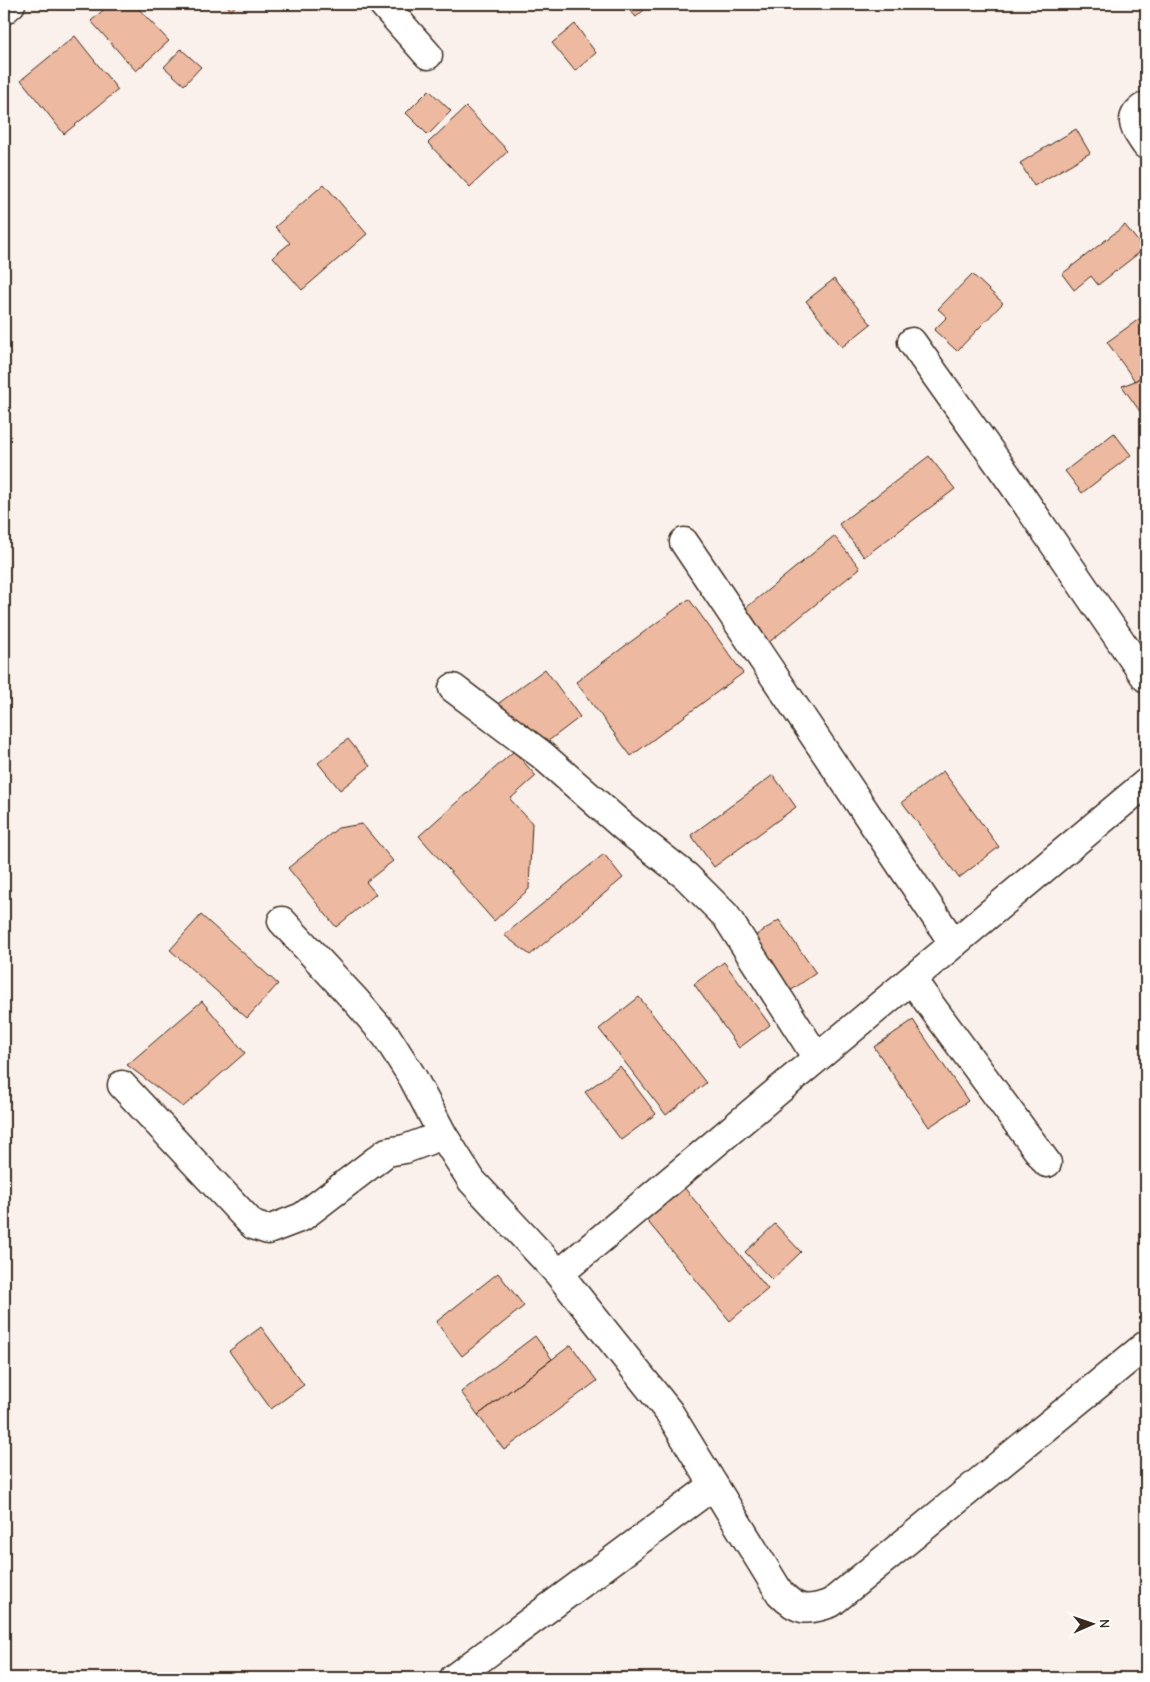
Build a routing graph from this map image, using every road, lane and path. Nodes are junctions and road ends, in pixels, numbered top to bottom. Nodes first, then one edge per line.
1 (11, 4) edge
2 (383, 4) edge
3 (4, 10) edge
4 (428, 56) dead end
5 (1146, 106) edge
6 (1146, 144) edge
7 (912, 342) dead end
8 (684, 542) dead end
9 (1146, 678) edge
10 (454, 688) dead end
11 (1146, 783) edge
12 (282, 922) dead end
13 (954, 944) junction
14 (912, 980) junction
15 (817, 1058) junction
16 (122, 1085) dead end
17 (443, 1135) junction
18 (1047, 1163) dead end
19 (559, 1274) junction
20 (1146, 1345) edge
21 (714, 1485) junction
22 (454, 1678) edge

1 - 3 street
2 - 4 street
5 - 6 street
7 - 9 street
8 - 13 street
10 - 15 street
11 - 13 street
12 - 17 street
13 - 14 street
14 - 15 street
14 - 18 street
15 - 19 street
16 - 17 street
17 - 19 street
19 - 21 street
20 - 21 street
21 - 22 street

